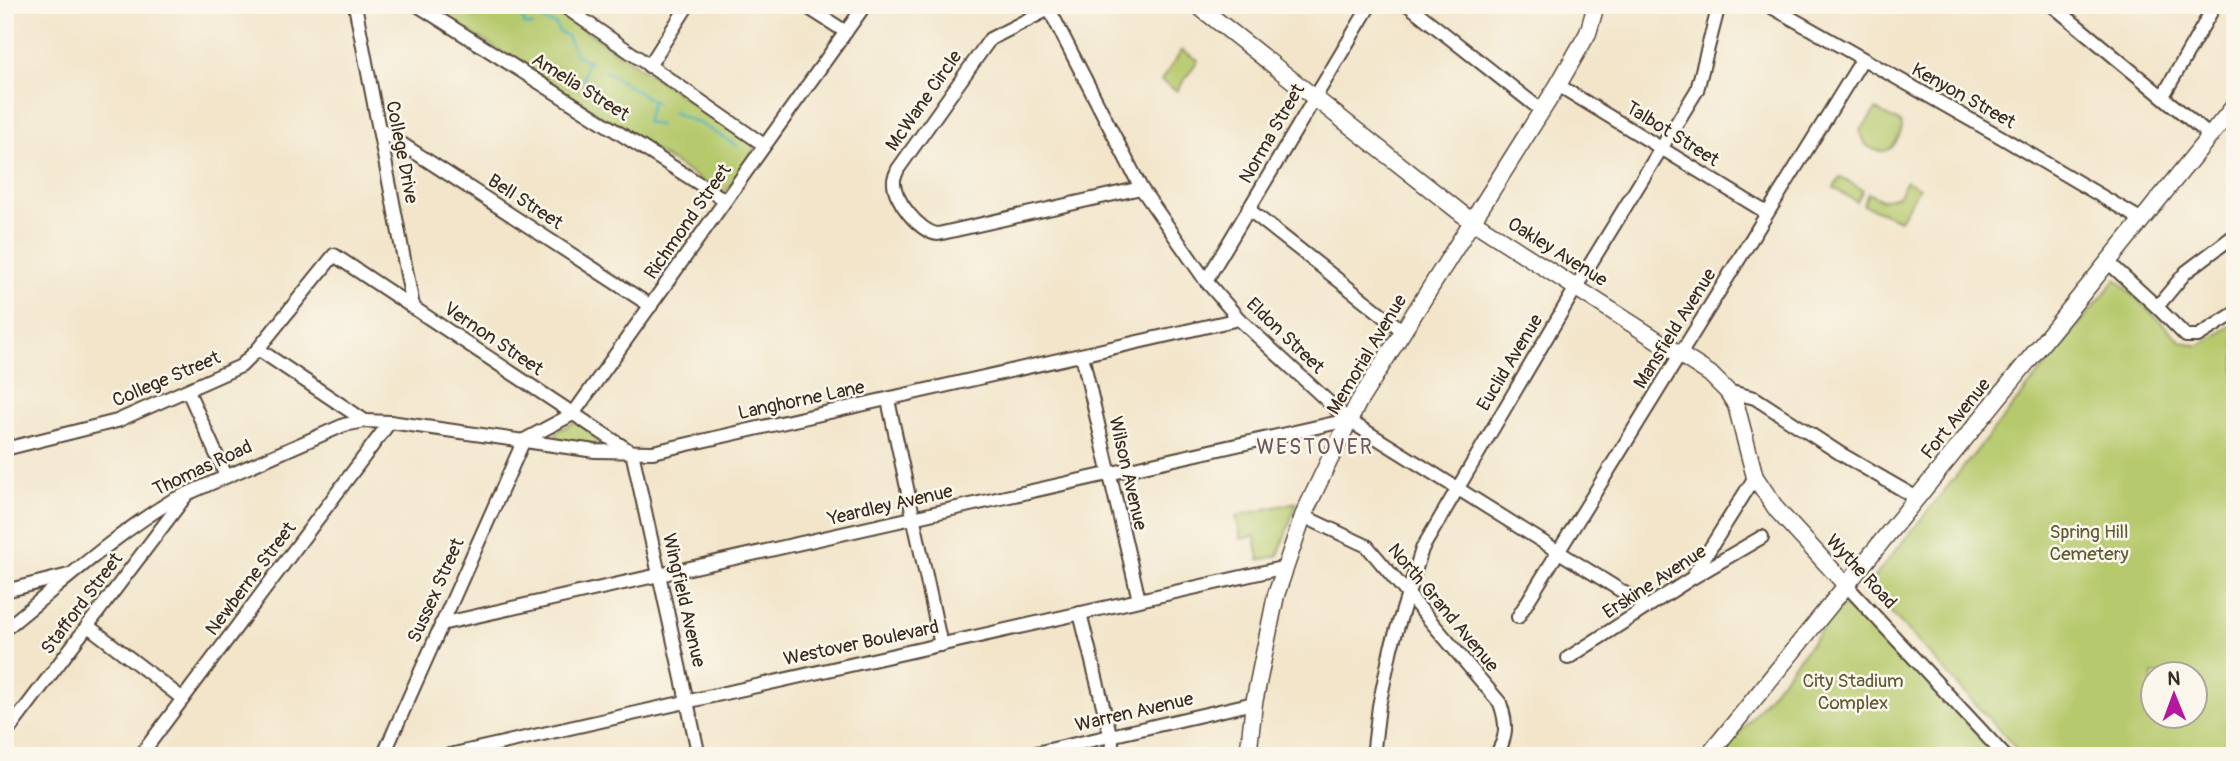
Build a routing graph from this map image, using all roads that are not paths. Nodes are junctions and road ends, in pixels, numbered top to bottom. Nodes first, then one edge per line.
1 (355, 5) edge
2 (417, 5) edge
3 (562, 5) edge
4 (688, 5) edge
5 (804, 5) edge
6 (865, 5) edge
7 (1197, 5) edge
8 (1370, 5) edge
9 (1408, 5) edge
10 (1596, 5) edge
11 (1719, 5) edge
12 (1768, 5) edge
13 (2052, 5) edge
14 (2215, 5) edge
15 (1048, 7) edge
16 (846, 32) junction
17 (1862, 60) junction
18 (649, 66) junction
19 (1558, 85) junction
20 (2163, 96) junction
21 (1315, 97) junction
22 (2235, 105) edge
23 (1542, 110) junction
24 (379, 129) junction
25 (2210, 136) junction
26 (764, 145) junction
27 (1661, 148) junction
28 (1141, 188) junction
29 (725, 200) junction
30 (1248, 209) junction
31 (1767, 213) junction
32 (2142, 220) junction
33 (1473, 222) junction
34 (2235, 235) edge
35 (334, 255) joint
36 (2108, 262) junction
37 (1206, 281) junction
38 (1576, 288) junction
39 (413, 306) junction
40 (651, 306) junction
41 (2157, 307) junction
42 (2235, 313) edge
43 (1239, 318) junction
44 (1403, 331) junction
45 (258, 349) junction
46 (1680, 353) junction
47 (1082, 355) junction
48 (188, 391) junction
49 (1727, 391) junction
50 (888, 400) junction
51 (573, 414) junction
52 (1348, 420) junction
53 (365, 421) junction
54 (390, 422) junction
55 (524, 440) junction
56 (5, 449) edge
57 (632, 452) junction
58 (1110, 475) junction
59 (226, 476) junction
60 (1755, 477) junction
61 (1455, 489) junction
62 (187, 494) junction
63 (1917, 499) junction
64 (1303, 516) junction
65 (915, 518) junction
66 (1762, 537) dead end
67 (1558, 551) junction
68 (1286, 567) junction
69 (73, 574) junction
70 (659, 575) junction
71 (1692, 578) junction
72 (1846, 585) junction
73 (5, 591) edge
74 (1408, 592) junction
75 (1139, 600) junction
76 (1647, 607) junction
77 (1080, 613) junction
78 (1518, 617) dead end
79 (440, 624) junction
80 (88, 626) junction
81 (5, 629) edge
82 (941, 645) junction
83 (1567, 658) dead end
84 (183, 699) junction
85 (687, 701) junction
86 (1254, 703) junction
87 (5, 735) edge
88 (1110, 736) junction
89 (140, 756) edge
90 (383, 756) edge
91 (445, 756) edge
92 (699, 756) edge
93 (1023, 756) edge
94 (1111, 756) edge
95 (1248, 756) edge
96 (1373, 756) edge
97 (1495, 756) edge
98 (1708, 756) edge
99 (2005, 756) edge

1 - 24 street, College Drive
2 - 29 street, Amelia Street
3 - 18 street
4 - 18 street
5 - 16 street
6 - 16 street, Richmond Street
7 - 21 main road, Oakley Avenue
8 - 21 street, Norma Street
9 - 23 street
10 - 19 main road, Memorial Avenue
11 - 27 street, Euclid Avenue
12 - 17 street, Kenyon Street
13 - 20 street
14 - 20 street
15 - 28 street, Eldon Street
15 - 28 street, McWane Circle
16 - 26 street, Richmond Street
17 - 31 street, Mansfield Avenue
17 - 32 street, Kenyon Street
18 - 26 street
19 - 23 main road, Memorial Avenue
19 - 27 street, Talbot Street
20 - 25 street
21 - 30 street, Norma Street
21 - 33 main road, Oakley Avenue
22 - 25 main road, Fort Avenue
23 - 33 main road, Memorial Avenue
24 - 39 street, College Drive
24 - 40 street, Bell Street
25 - 32 main road, Fort Avenue
26 - 29 street, Richmond Street
27 - 31 street, Talbot Street
27 - 38 street, Euclid Avenue
28 - 37 street, Eldon Street
29 - 40 street, Richmond Street
30 - 37 street, Norma Street
30 - 44 street
31 - 46 street, Mansfield Avenue
32 - 36 main road, Fort Avenue
33 - 38 main road, Oakley Avenue
33 - 44 main road, Memorial Avenue
34 - 41 street
35 - 39 street, Vernon Street
35 - 45 street, College Street
36 - 41 street
36 - 63 main road, Fort Avenue
37 - 43 street, Eldon Street
38 - 46 main road, Oakley Avenue
38 - 61 street, Euclid Avenue
39 - 51 street, Vernon Street
40 - 51 street, Richmond Street
41 - 42 street
43 - 47 street, Langhorne Lane
43 - 52 street, Eldon Street
44 - 52 main road, Memorial Avenue
45 - 48 street, College Street
45 - 53 street
46 - 49 main road, Oakley Avenue
46 - 67 street, Mansfield Avenue
47 - 50 street, Langhorne Lane
47 - 58 street, Wilson Avenue
48 - 56 street, College Street
48 - 59 street
49 - 60 main road, Wythe Road
49 - 63 street, Oakley Avenue
50 - 57 street, Langhorne Lane
50 - 65 street
51 - 55 street, Richmond Street
51 - 57 street, Vernon Street
52 - 58 street, Yeardley Avenue
52 - 61 street, Eldon Street
52 - 64 main road, Memorial Avenue
53 - 54 street, Langhorne Lane
53 - 59 street, Thomas Road
54 - 55 street, Langhorne Lane
54 - 84 street, Newberne Street
55 - 57 street, Langhorne Lane
55 - 79 street, Sussex Street
57 - 70 street, Wingfield Avenue
58 - 65 street, Yeardley Avenue
58 - 75 street, Wilson Avenue
59 - 62 street, Thomas Road
60 - 71 street
60 - 72 main road, Wythe Road
61 - 67 street, Eldon Street
61 - 74 street, Euclid Avenue
62 - 69 street, Thomas Road
62 - 80 street, Stafford Street
63 - 72 main road, Fort Avenue
64 - 68 main road, Memorial Avenue
64 - 74 street, North Grand Avenue
65 - 70 street, Yeardley Avenue
65 - 82 street
66 - 71 street, Erskine Avenue
67 - 76 street, Eldon Street
67 - 78 street, Mansfield Avenue
68 - 75 street, Westover Boulevard
68 - 86 main road, Memorial Avenue
69 - 73 street
69 - 81 street, Thomas Road
70 - 79 street, Yeardley Avenue
70 - 85 street, Wingfield Avenue
71 - 76 street, Erskine Avenue
72 - 98 main road, Fort Avenue
72 - 99 street, Wythe Road
74 - 96 street, Euclid Avenue
74 - 97 street, North Grand Avenue
75 - 77 street, Westover Boulevard
76 - 83 street, Erskine Avenue
77 - 82 street, Westover Boulevard
77 - 88 street
79 - 90 street, Sussex Street
80 - 84 street
80 - 87 street, Stafford Street
82 - 85 street, Westover Boulevard
84 - 89 street, Newberne Street
85 - 91 street, Westover Boulevard
85 - 92 street, Wingfield Avenue
86 - 88 street, Warren Avenue
86 - 95 main road, Memorial Avenue
88 - 93 street, Warren Avenue
88 - 94 street

